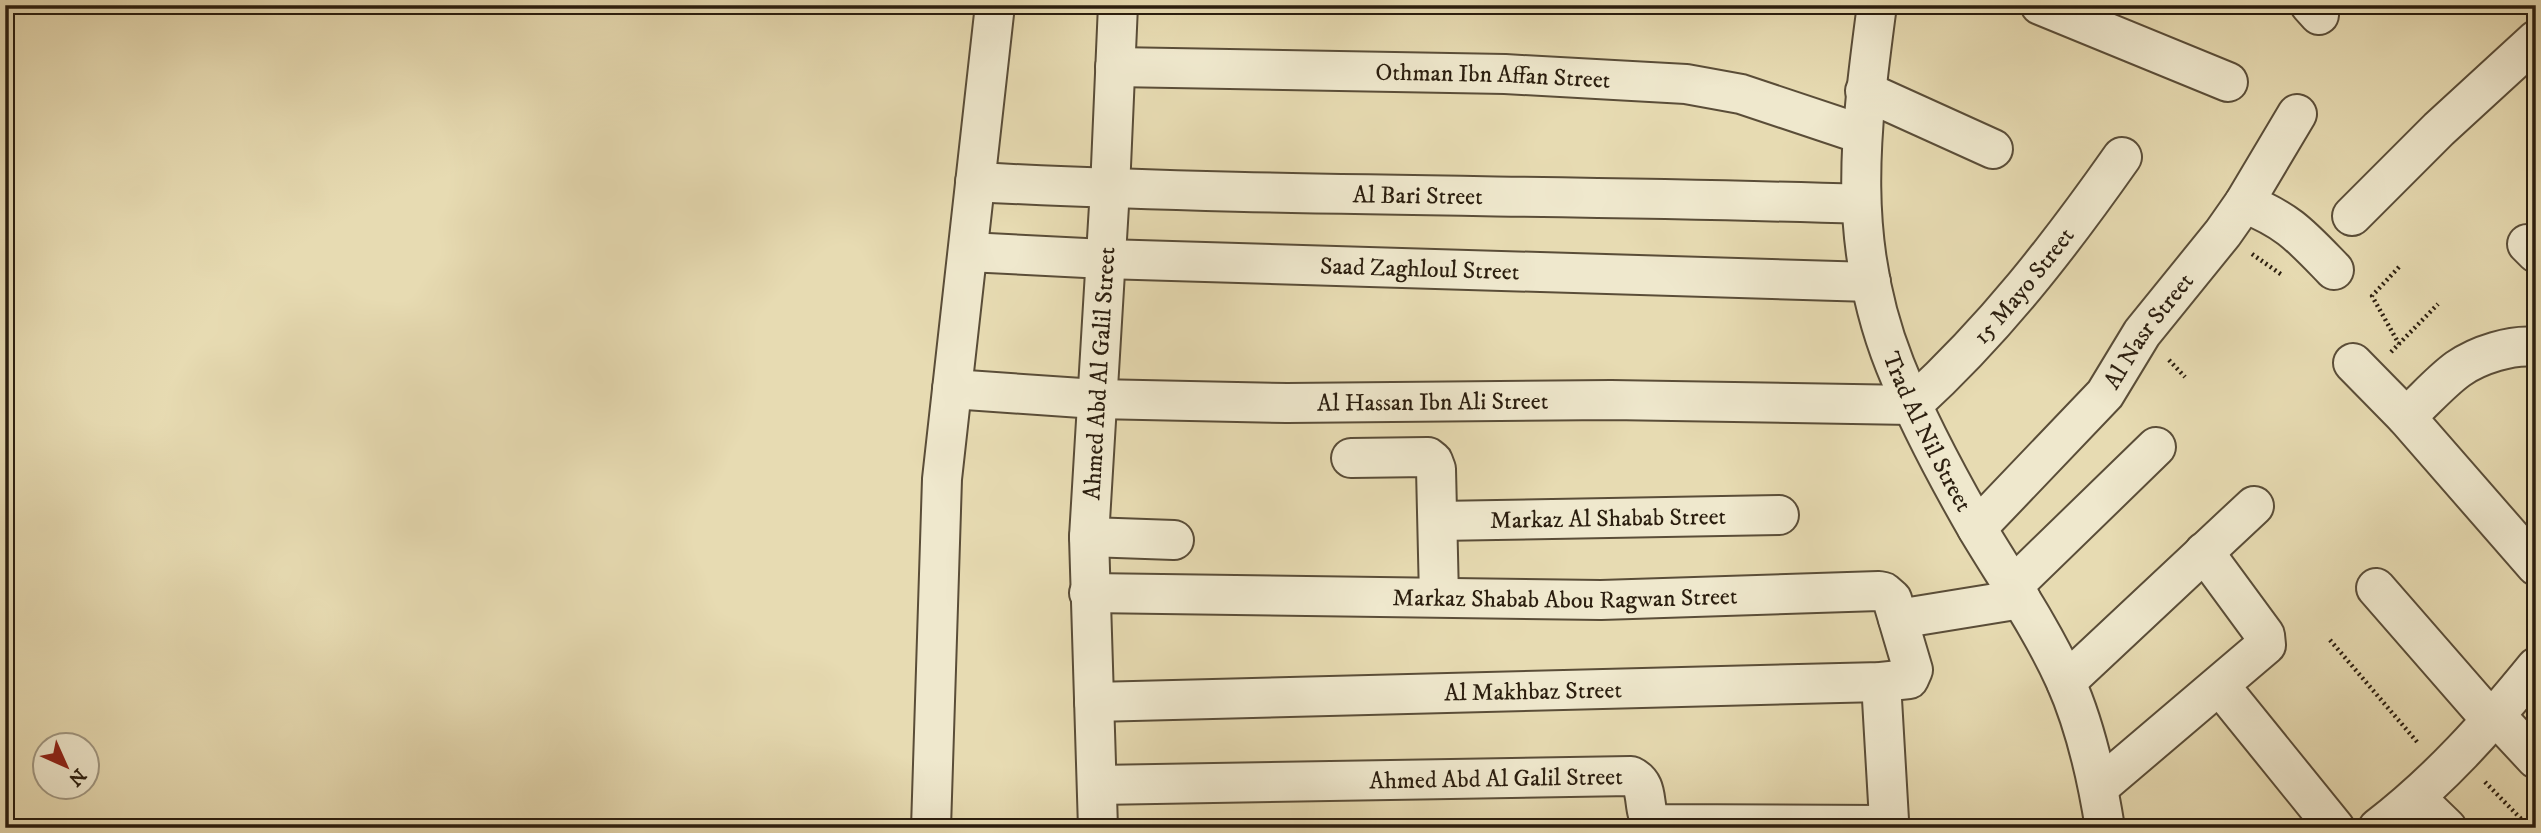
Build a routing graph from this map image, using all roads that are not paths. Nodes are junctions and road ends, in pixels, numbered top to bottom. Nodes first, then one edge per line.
1 (995, 5) edge
2 (1118, 5) edge
3 (1877, 5) edge
4 (2040, 5) edge
5 (2536, 40) edge
6 (1115, 67) junction
7 (2228, 82) dead end
8 (1865, 91) junction
9 (2297, 114) dead end
10 (1861, 134) junction
11 (1993, 149) dead end
12 (2122, 157) dead end
13 (975, 182) junction
14 (1110, 189) junction
15 (2244, 203) junction
16 (1861, 204) junction
17 (2352, 216) dead end
18 (968, 253) junction
19 (1105, 259) junction
20 (2334, 270) dead end
21 (1871, 282) junction
22 (2536, 347) edge
23 (2359, 370) road end
24 (952, 389) junction
25 (1096, 399) junction
26 (1912, 405) junction
27 (2406, 417) junction
28 (2156, 447) dead end
29 (1351, 458) dead end
30 (2254, 506) dead end
31 (1779, 515) dead end
32 (1437, 521) junction
33 (1977, 528) junction
34 (1088, 537) junction
35 (1174, 540) dead end
36 (2204, 552) junction
37 (2536, 566) edge
38 (2376, 588) dead end
39 (2017, 592) junction
40 (1089, 593) junction
41 (1440, 597) junction
42 (1898, 619) junction
43 (2536, 667) edge
44 (1881, 682) junction
45 (2066, 682) junction
46 (2220, 686) junction
47 (1094, 702) junction
48 (2494, 719) junction
49 (2536, 759) edge
50 (1097, 785) junction
51 (2099, 786) junction
52 (2416, 798) junction
53 (1653, 826) edge
54 (931, 828) edge
55 (1098, 828) edge
56 (2105, 828) edge
57 (2335, 828) edge
58 (2378, 828) edge
59 (2447, 828) edge

1 - 13 street
2 - 6 street, Ahmed Abd Al Galil Street
3 - 8 street, Trad Al Nil Street
4 - 7 street
5 - 17 street
6 - 10 street, Othman Ibn Affan Street
6 - 14 street, Ahmed Abd Al Galil Street
8 - 10 street, Trad Al Nil Street
8 - 11 street
9 - 15 street, Al Nasr Street
10 - 16 street, Trad Al Nil Street
12 - 26 street, 15 Mayo Street
13 - 14 street, Al Bari Street
13 - 18 street
14 - 16 street, Al Bari Street
14 - 19 street, Ahmed Abd Al Galil Street
15 - 20 street
15 - 33 street, Al Nasr Street
16 - 21 street, Trad Al Nil Street
18 - 19 street, Saad Zaghloul Street
18 - 24 street
19 - 21 street, Saad Zaghloul Street
19 - 25 street, Ahmed Abd Al Galil Street
21 - 26 street, Trad Al Nil Street
22 - 27 street
23 - 27 street
24 - 25 street, Al Hassan Ibn Ali Street
24 - 54 street
25 - 26 street, Al Hassan Ibn Ali Street
25 - 34 street, Ahmed Abd Al Galil Street
26 - 33 street, Trad Al Nil Street
27 - 37 street
28 - 39 street
29 - 32 street
30 - 36 street
31 - 32 street, Markaz Al Shabab Street
32 - 41 street
33 - 39 street, Trad Al Nil Street
34 - 35 street
34 - 40 street, Ahmed Abd Al Galil Street
36 - 45 street
36 - 46 street
38 - 48 street
39 - 42 street
39 - 45 street, Trad Al Nil Street
40 - 41 street, Markaz Shabab Abou Ragwan Street
40 - 47 street, Ahmed Abd Al Galil Street
41 - 42 street, Markaz Shabab Abou Ragwan Street
42 - 44 street, Al Makhbaz Street
43 - 48 street
44 - 47 street, Al Makhbaz Street
44 - 53 street, Ahmed Abd Al Galil Street
45 - 51 street, Trad Al Nil Street
46 - 51 street
46 - 57 street
47 - 50 street, Ahmed Abd Al Galil Street
48 - 49 street
48 - 52 street
50 - 53 street, Ahmed Abd Al Galil Street
50 - 55 street, Ahmed Abd Al Galil Street
51 - 56 street, Trad Al Nil Street
52 - 58 street
52 - 59 street

